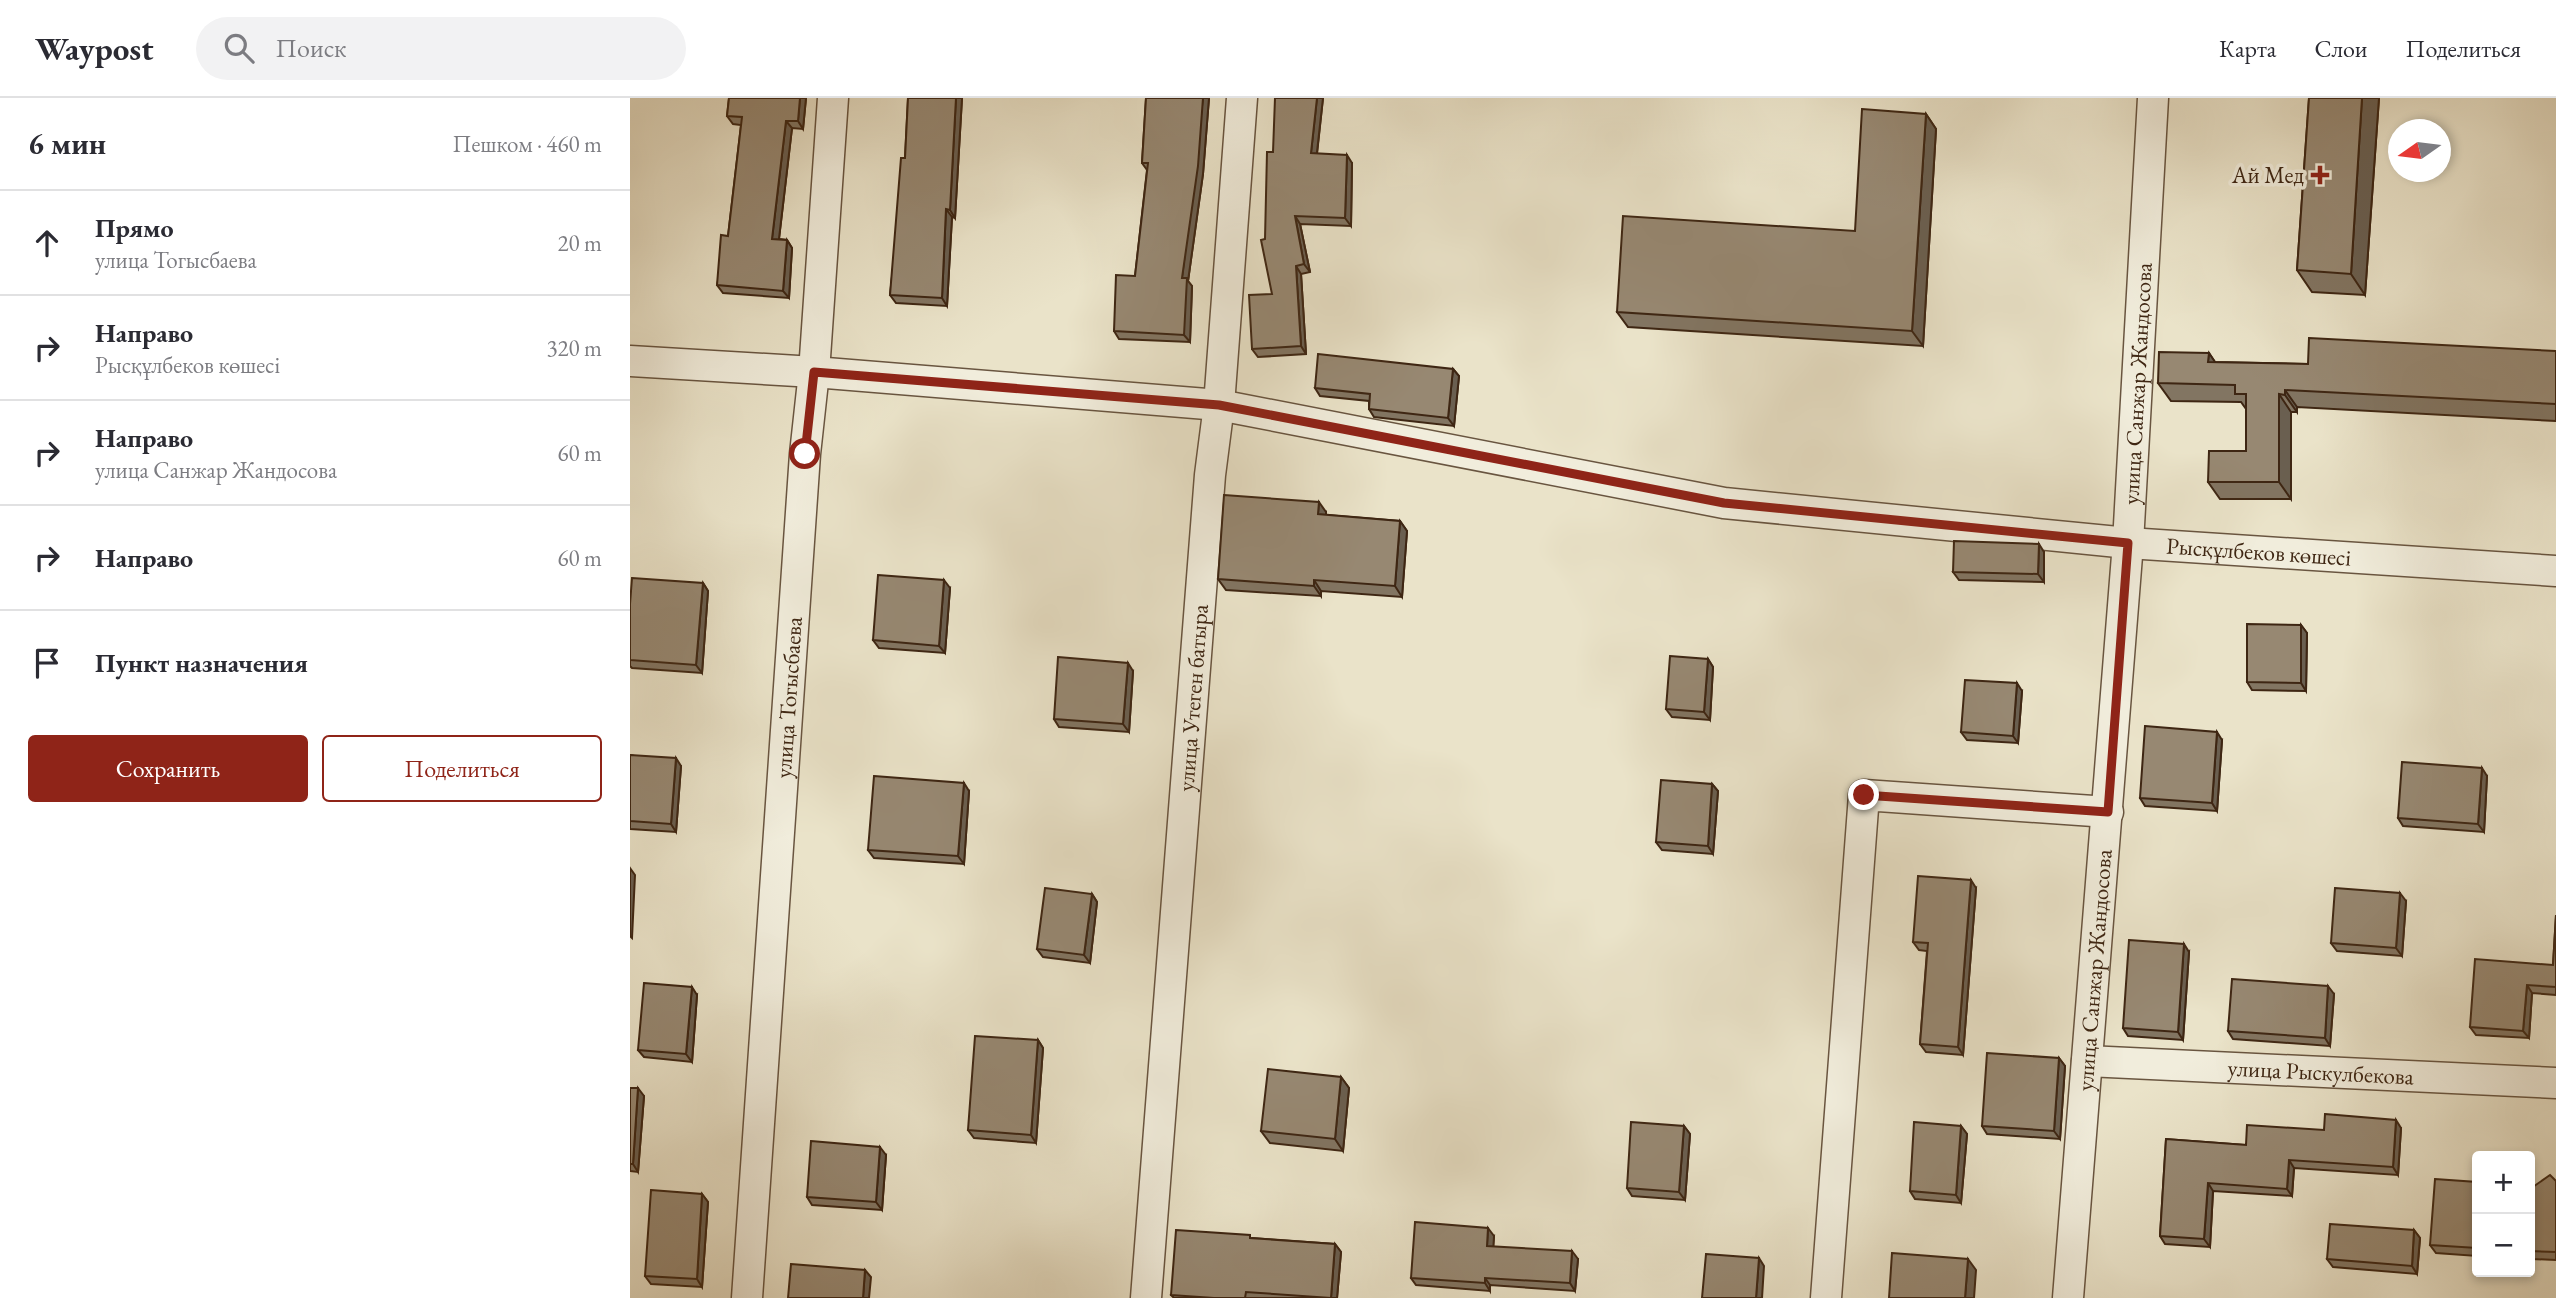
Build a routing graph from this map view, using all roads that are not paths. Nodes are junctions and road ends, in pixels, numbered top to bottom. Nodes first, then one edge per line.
1 (833, 98) edge
2 (1242, 98) edge
3 (2153, 98) edge
4 (630, 361) edge
5 (814, 372) junction
6 (1219, 405) junction
7 (2128, 543) junction
8 (2556, 571) edge
9 (2108, 812) junction
10 (2087, 1061) junction
11 (2556, 1083) edge
12 (747, 1298) edge
13 (1146, 1298) edge
14 (1826, 1298) edge
15 (2068, 1298) edge

1 - 5 street, улица Тогысбаева
2 - 6 street, улица Утеген батыра
3 - 7 street, улица Санжар Жандосова
4 - 5 street, Рысқұлбеков көшесі
5 - 6 street, Рысқұлбеков көшесі
5 - 12 street, улица Тогысбаева
6 - 7 street, Рысқұлбеков көшесі
6 - 13 street, улица Утеген батыра
7 - 8 street, Рысқұлбеков көшесі
7 - 9 street, улица Санжар Жандосова
9 - 10 street, улица Санжар Жандосова
9 - 14 street
10 - 11 street, улица Рыскулбекова
10 - 15 street, улица Санжар Жандосова

